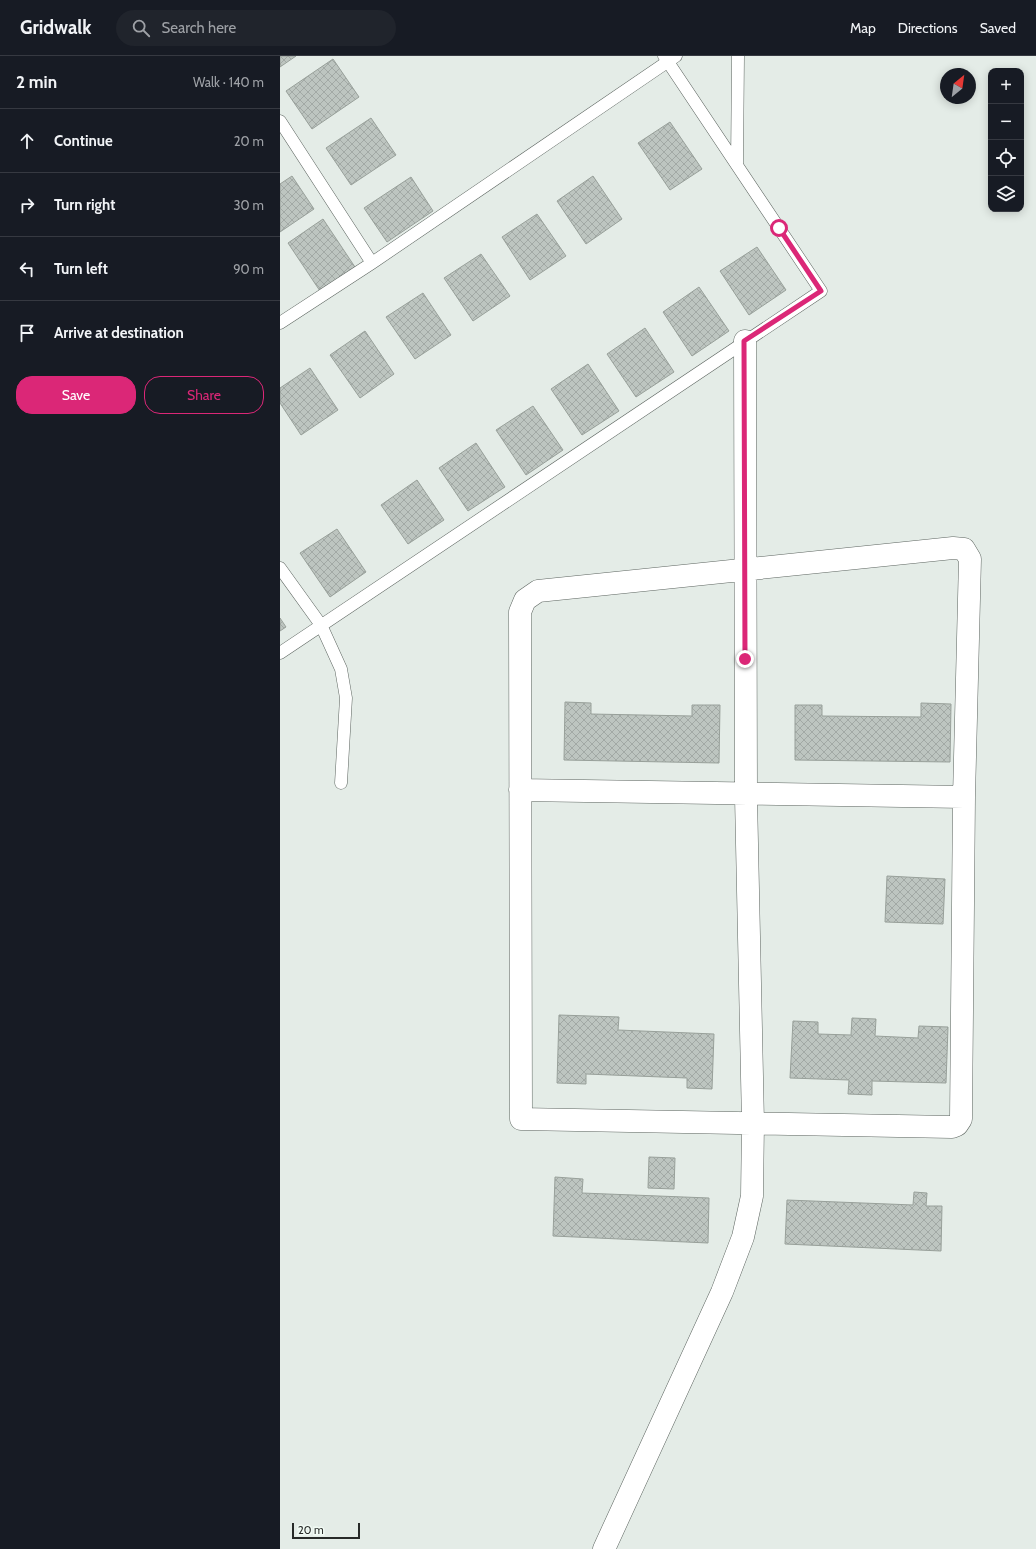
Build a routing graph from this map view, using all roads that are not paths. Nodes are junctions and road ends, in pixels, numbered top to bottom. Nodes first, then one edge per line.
1 (738, 56) edge
2 (669, 58) edge
3 (280, 121) edge
4 (737, 165) junction
5 (372, 263) junction
6 (280, 323) edge
7 (744, 341) junction
8 (280, 568) edge
9 (745, 569) junction
10 (321, 625) junction
11 (280, 652) edge
12 (341, 783) dead end
13 (520, 790) junction
14 (746, 794) junction
15 (964, 797) junction
16 (753, 1123) junction
17 (604, 1549) edge

1 - 4 lane
2 - 4 lane
2 - 5 lane
3 - 5 lane
4 - 7 lane
5 - 6 lane
7 - 9 street
7 - 10 lane
8 - 10 lane
9 - 13 street
9 - 14 street
9 - 15 street
10 - 11 lane
10 - 12 lane
13 - 14 street
13 - 16 street
14 - 15 street
14 - 16 street
15 - 16 street
16 - 17 street

